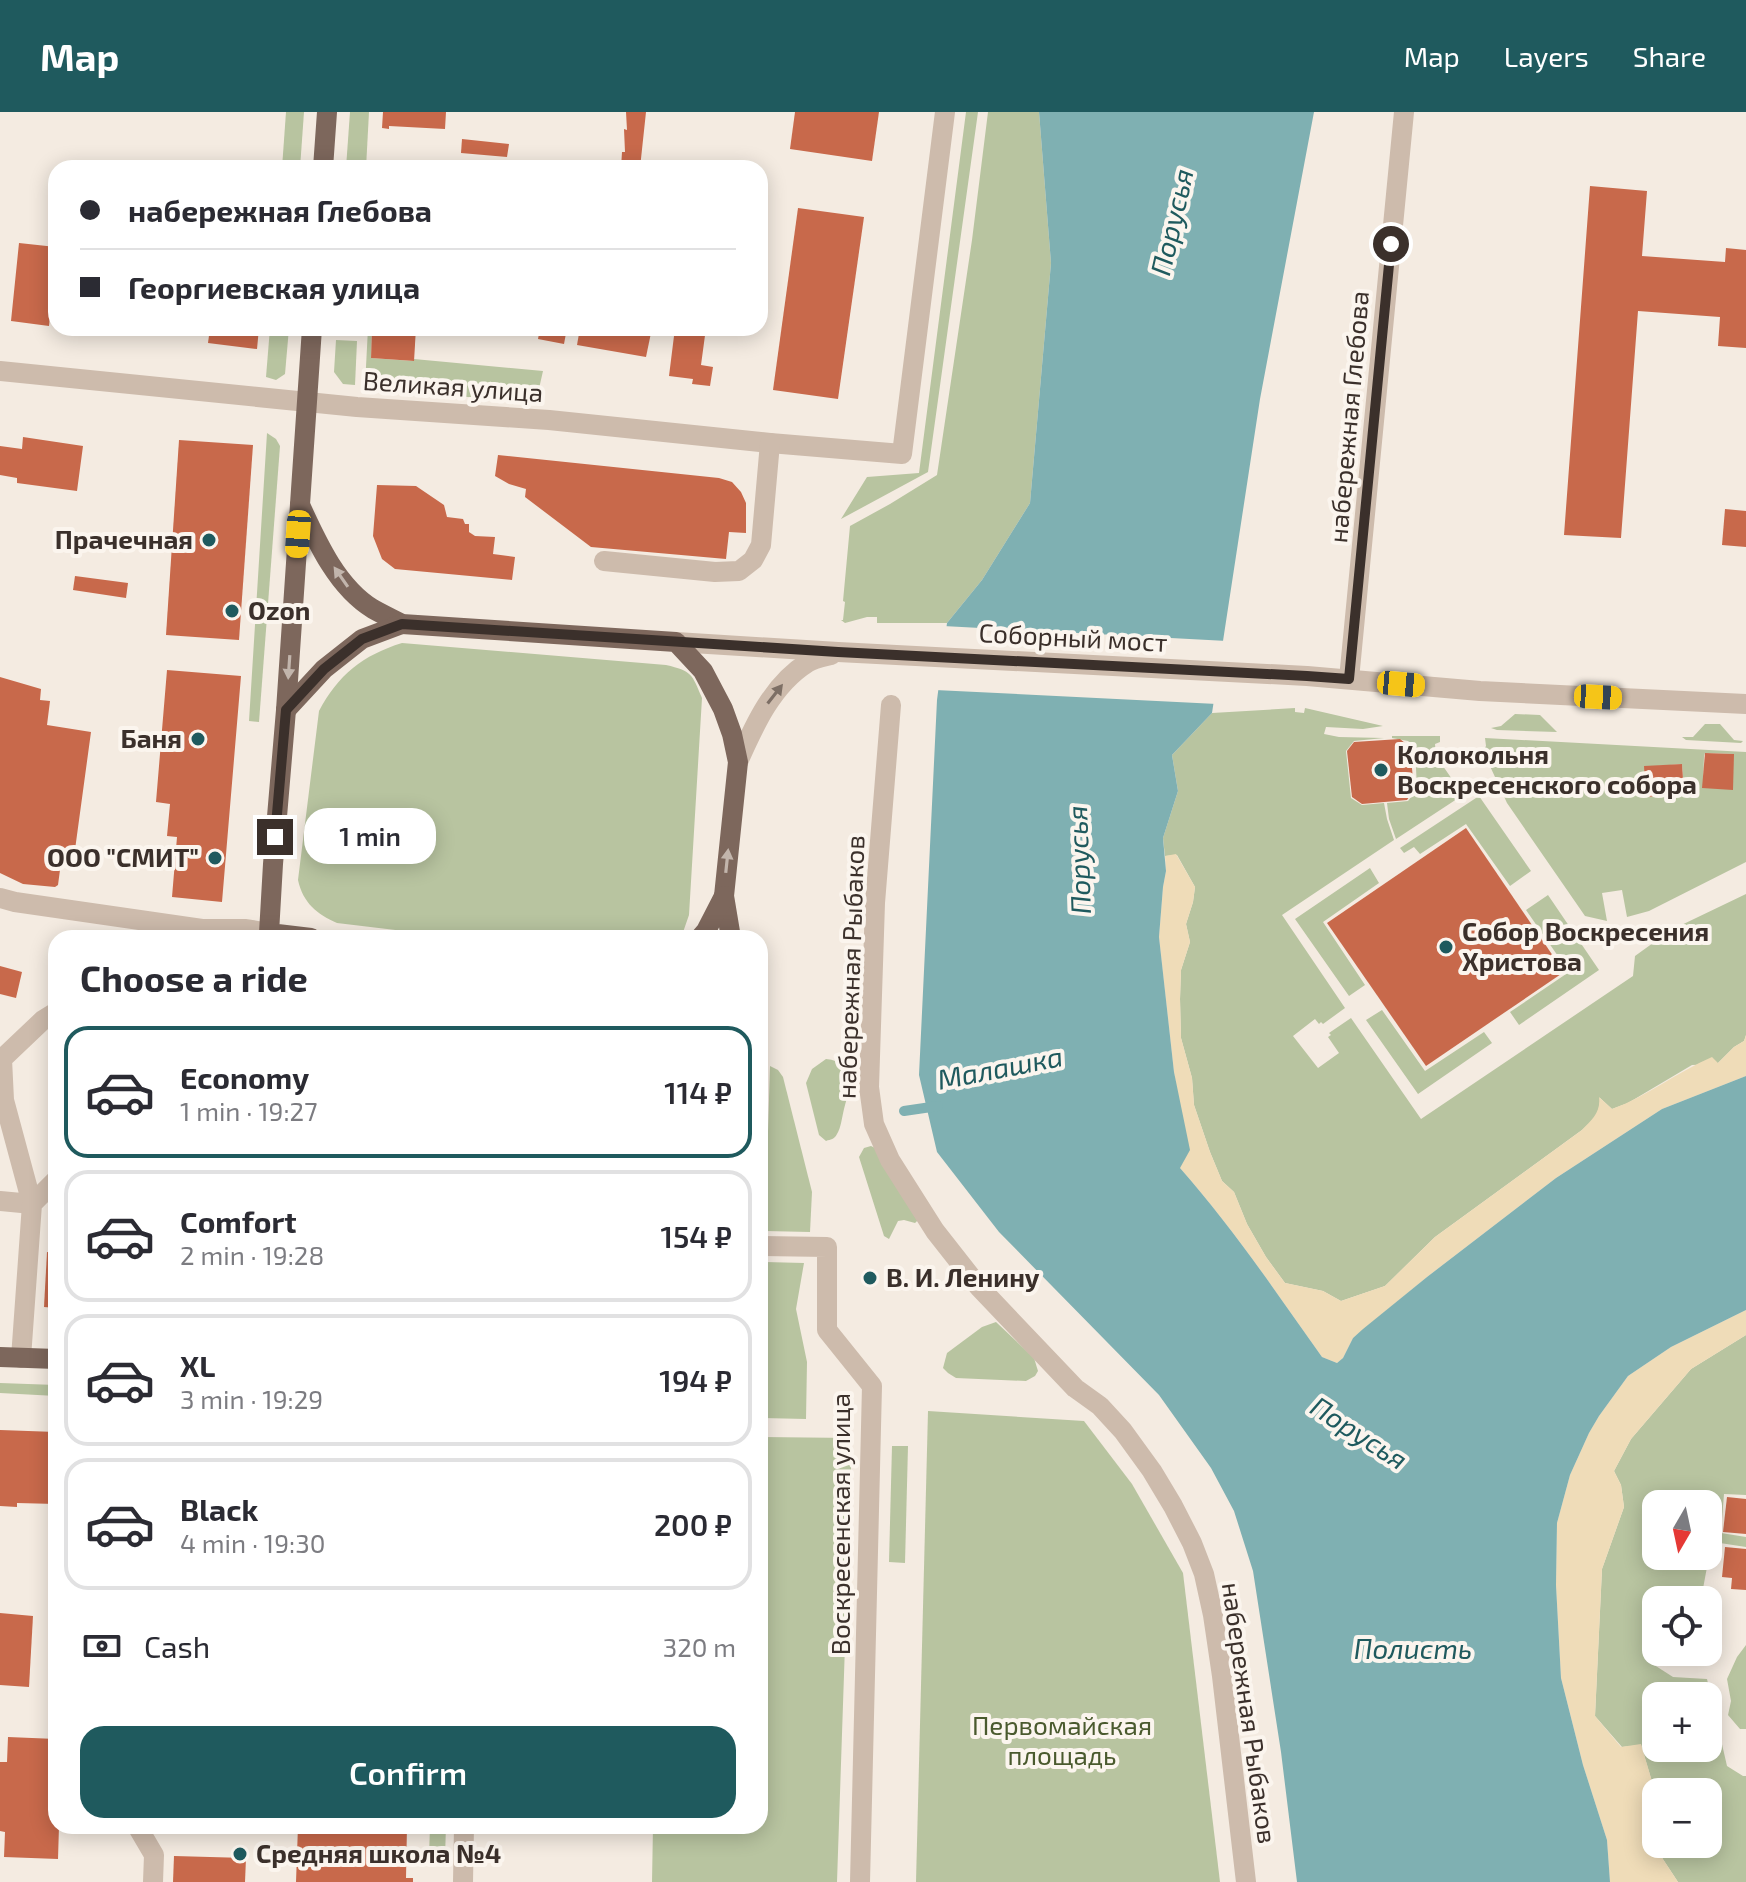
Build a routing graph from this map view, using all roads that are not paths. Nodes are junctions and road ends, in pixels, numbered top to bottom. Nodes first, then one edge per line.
1 (327, 112) edge
2 (945, 112) edge
3 (1404, 112) edge
4 (324, 160) edge
5 (311, 336) edge
6 (0, 371) edge
7 (307, 402) junction
8 (770, 443) junction
9 (300, 505) junction
10 (604, 561) dead end
11 (402, 624) junction
12 (676, 642) junction
13 (838, 652) junction
14 (1349, 679) junction
15 (1746, 704) edge
16 (891, 705) dead end
17 (286, 710) junction
18 (738, 762) junction
19 (724, 896) junction
20 (0, 898) edge
21 (183, 930) edge
22 (269, 930) edge
23 (707, 930) edge
24 (730, 930) edge
25 (48, 1017) edge
26 (48, 1188) edge
27 (0, 1201) edge
28 (32, 1204) junction
29 (768, 1246) edge
30 (0, 1357) edge
31 (21, 1358) junction
32 (48, 1359) edge
33 (142, 1834) edge
34 (464, 1834) edge
35 (153, 1882) edge
36 (463, 1882) edge
37 (860, 1882) edge
38 (1246, 1882) edge

1 - 4 main road
2 - 8 street, Великая улица
3 - 14 street, набережная Глебова
5 - 7 main road
6 - 7 street, Великая улица
7 - 8 street, Великая улица
7 - 9 main road
8 - 10 street
11 -> 9 main road
9 -> 17 main road
11 - 12 main road
11 - 17 main road
12 - 13 street, Соборный мост
12 - 18 main road
13 - 14 street, Соборный мост
18 -> 13 street
14 - 15 street, Соборный мост
16 - 38 street, набережная Рыбаков
17 - 22 main road
19 -> 18 main road
19 - 23 main road
19 - 24 main road
20 - 21 street
25 - 28 street
26 - 28 street
27 - 28 street
28 - 31 street
29 - 37 street, Воскресенская улица
30 - 31 main road
31 - 32 main road
33 - 35 street
34 - 36 street

